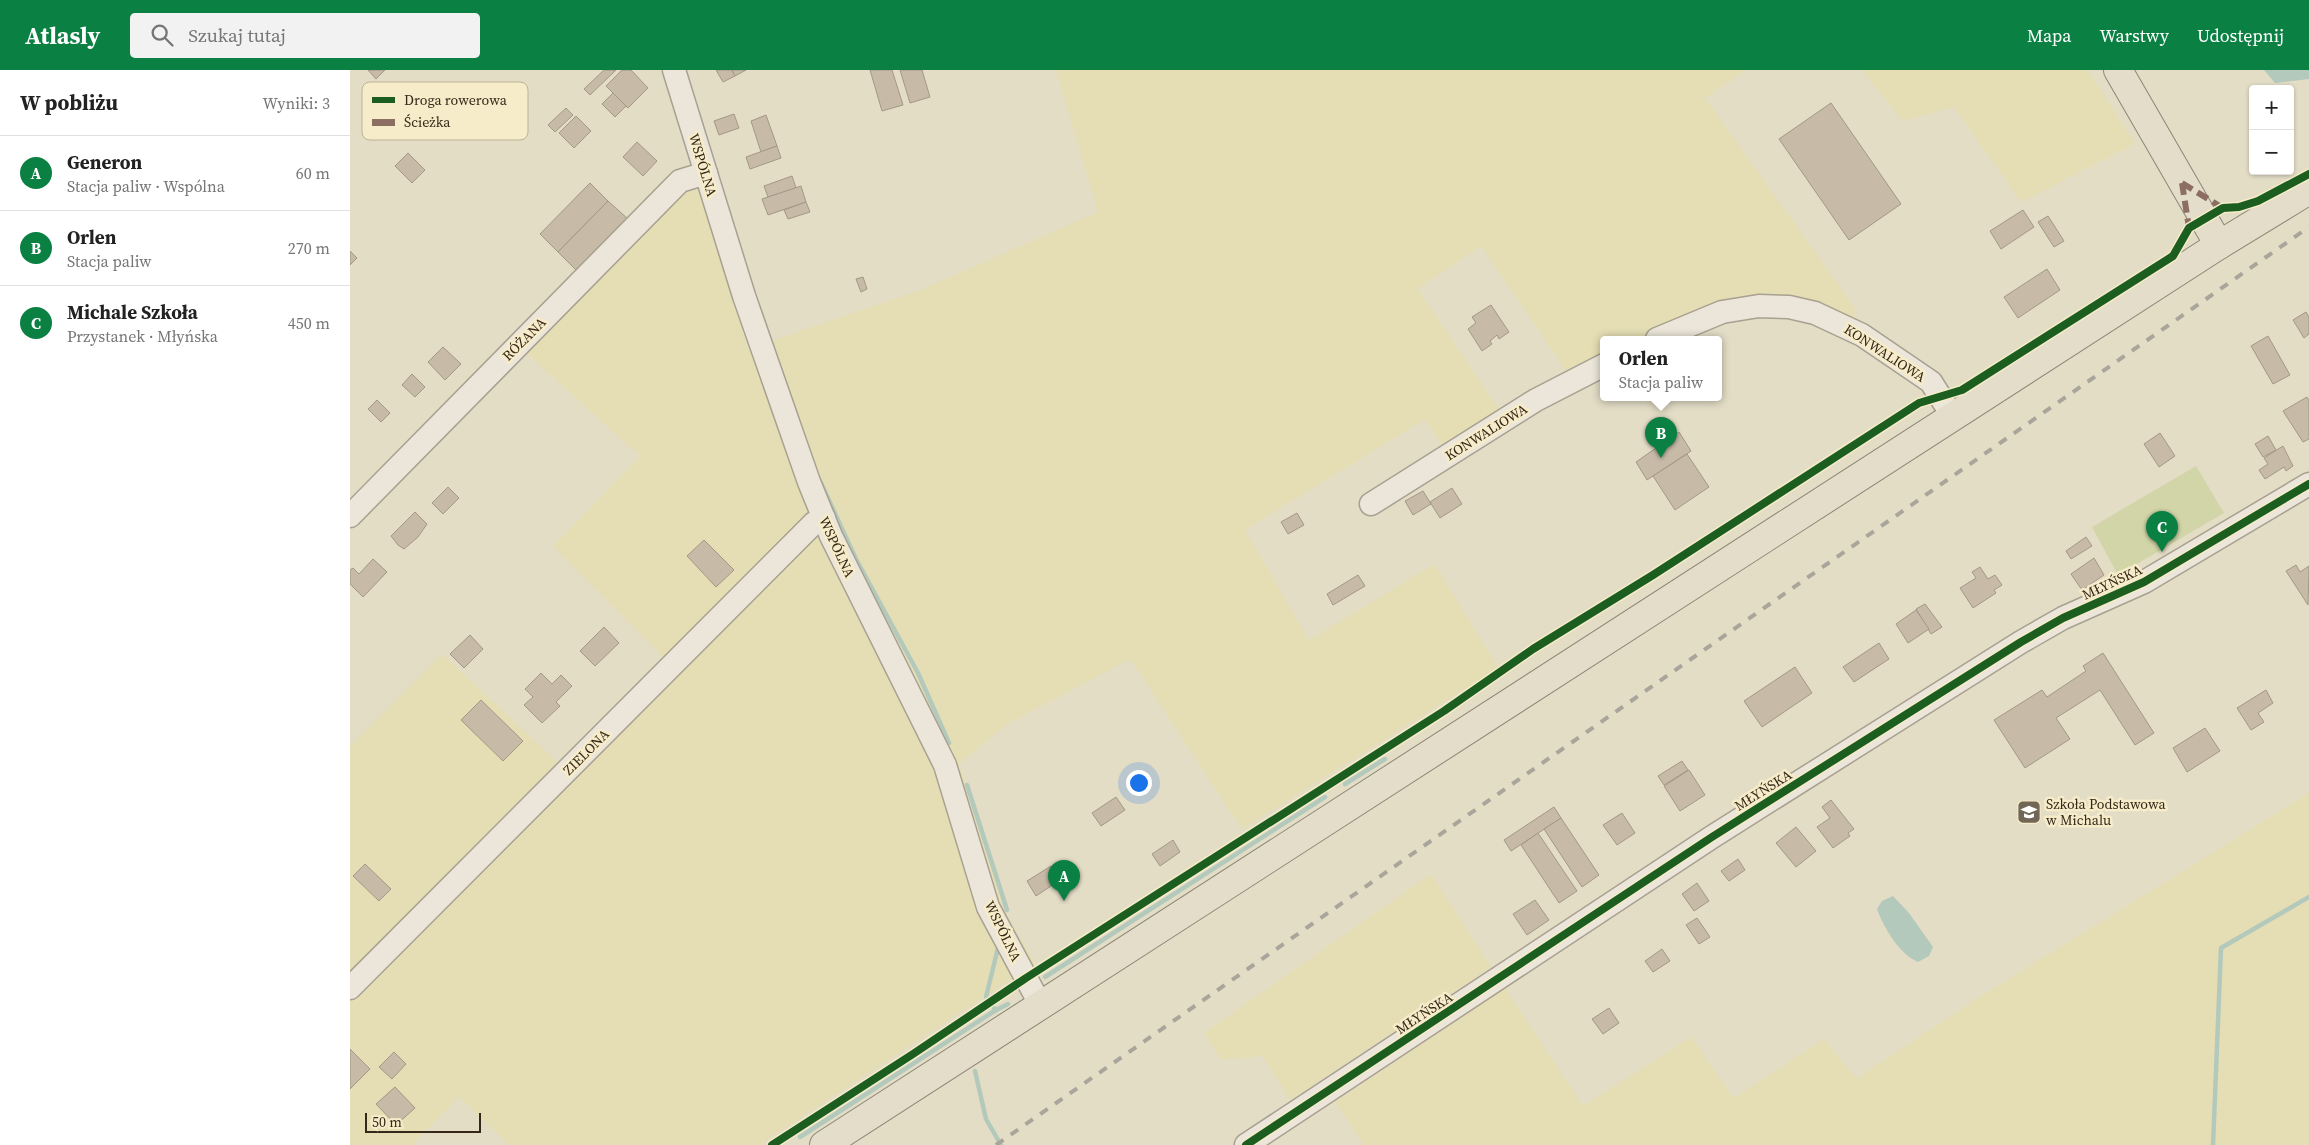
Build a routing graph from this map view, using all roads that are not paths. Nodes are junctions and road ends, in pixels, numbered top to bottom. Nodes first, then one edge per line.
1 (674, 70) edge
2 (2118, 70) edge
3 (706, 173) junction
4 (2309, 190) edge
5 (2219, 245) junction
6 (1664, 336) edge
7 (1600, 368) edge
8 (1953, 417) junction
9 (2309, 484) edge
10 (1371, 504) dead end
11 (350, 516) edge
12 (824, 518) junction
13 (350, 988) edge
14 (1041, 1006) junction
15 (824, 1145) edge
16 (1246, 1145) edge

1 - 3 street, WSPÓLNA
2 - 5 main road
3 - 11 street, RÓŻANA
3 - 12 street, WSPÓLNA
4 - 5 main road
5 - 8 main road
6 - 8 street, KONWALIOWA
7 - 10 street, KONWALIOWA
8 - 14 main road
9 - 16 street, MŁYŃSKA
12 - 13 street, ZIELONA
12 - 14 street, WSPÓLNA
14 - 15 main road

